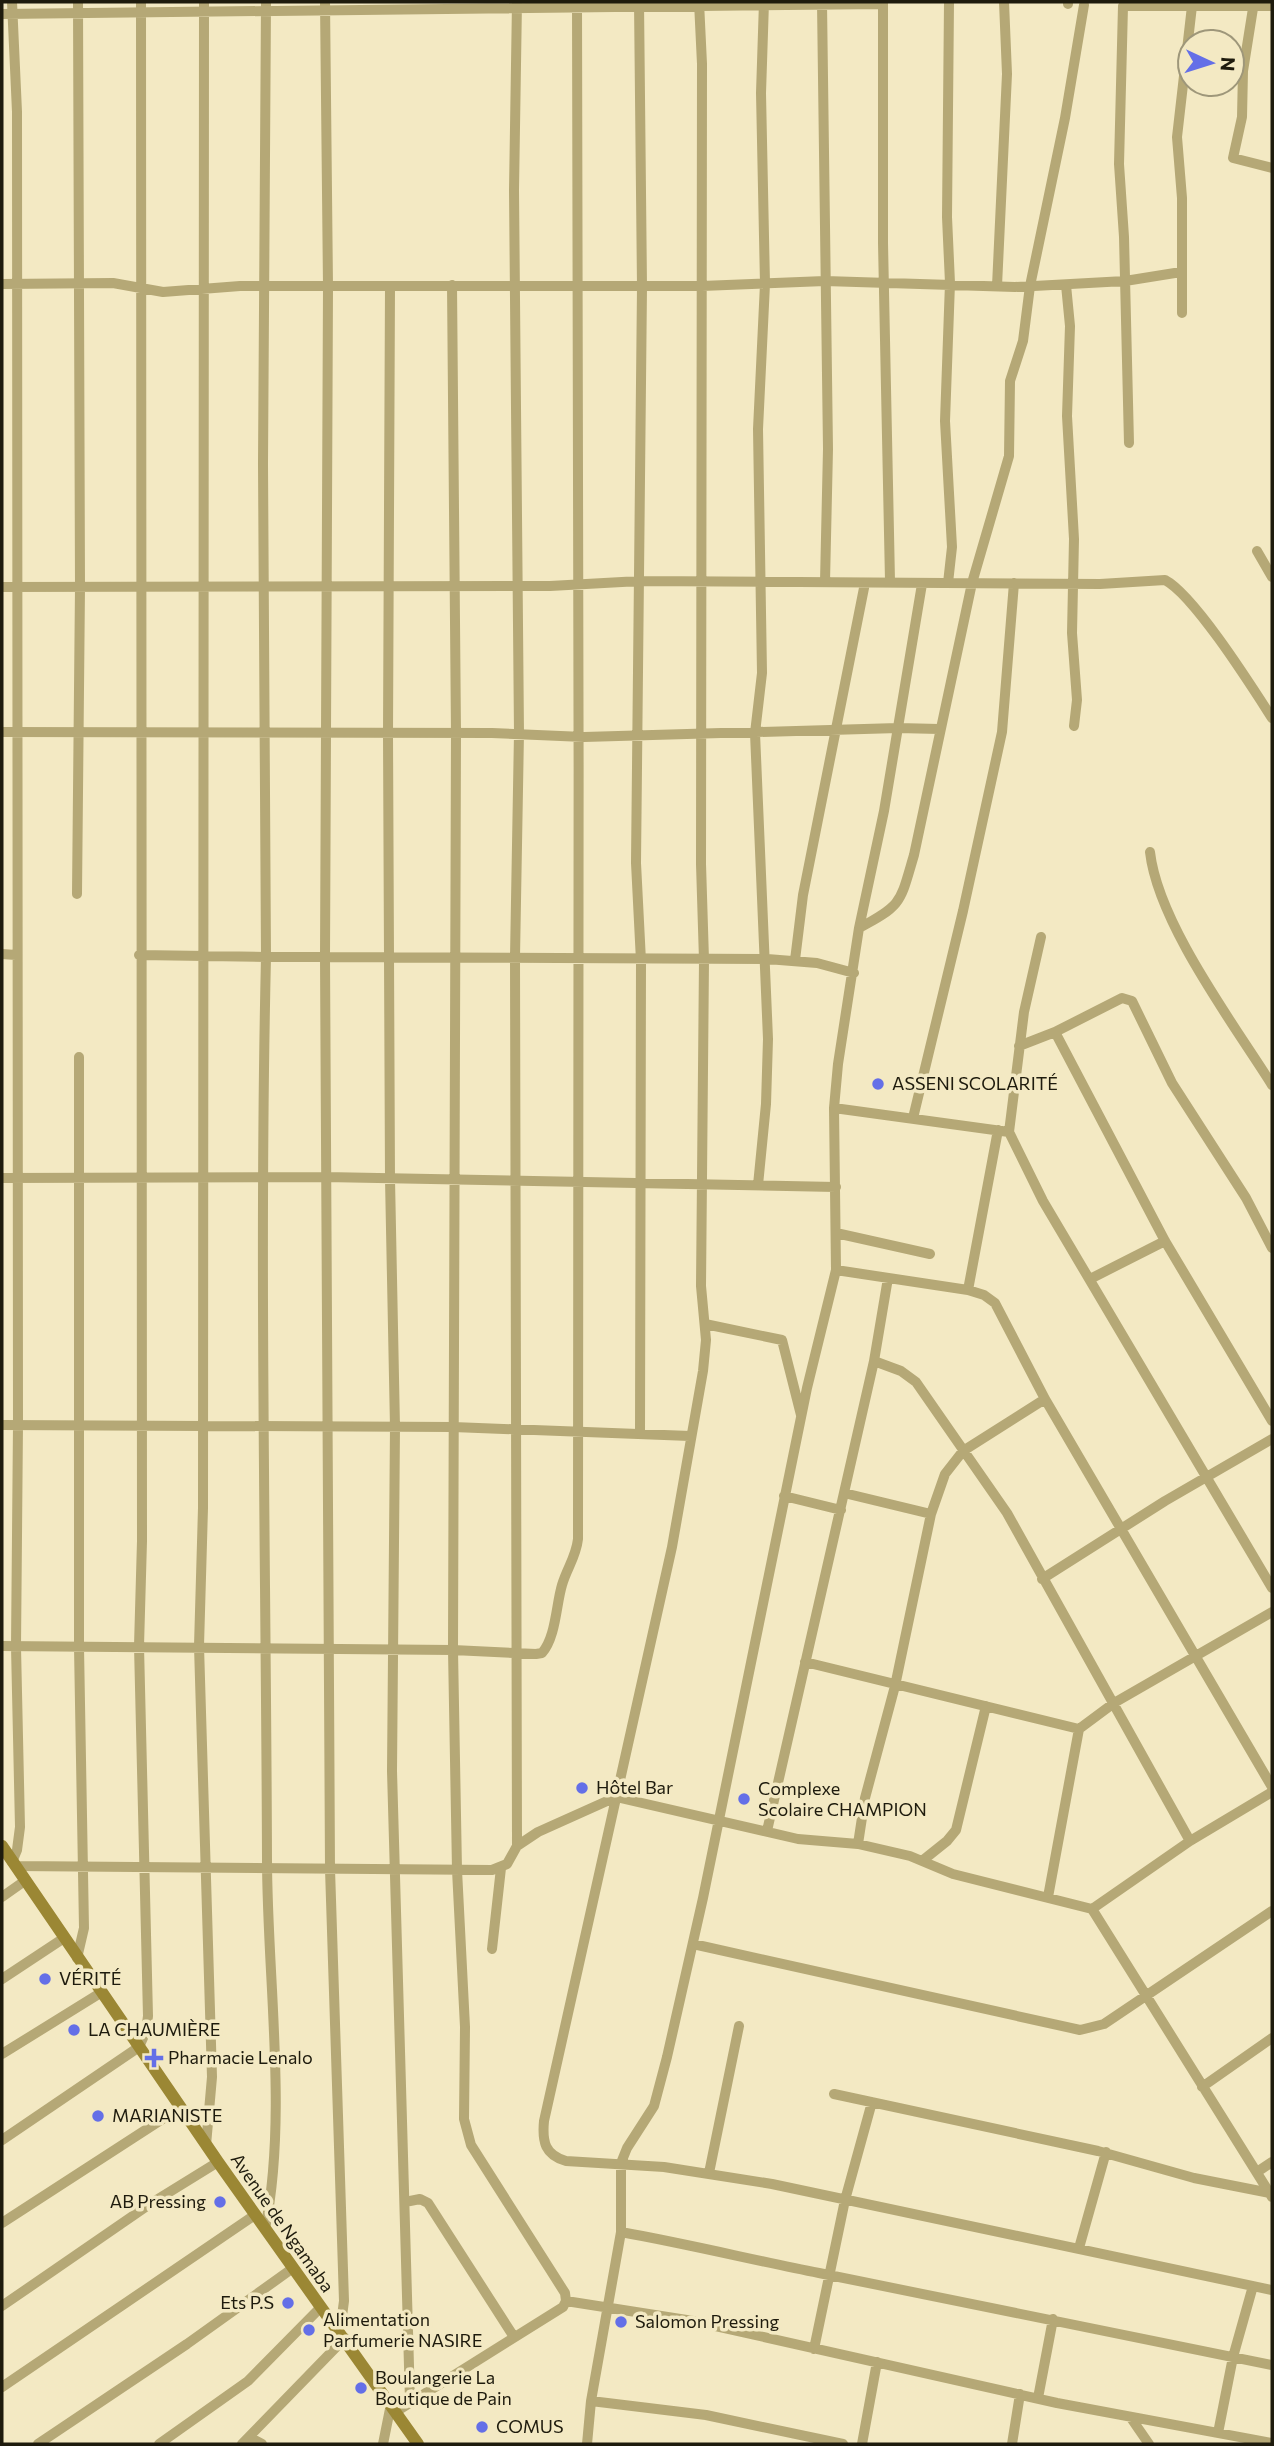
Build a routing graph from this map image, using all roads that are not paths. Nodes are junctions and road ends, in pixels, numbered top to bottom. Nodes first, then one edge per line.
1 (12, 2) edge
2 (948, 2) edge
3 (1004, 2) edge
4 (764, 3) edge
5 (822, 3) edge
6 (883, 3) edge
7 (699, 4) edge
8 (1193, 4) edge
9 (1254, 4) edge
10 (454, 5) edge
11 (517, 5) edge
12 (577, 5) edge
13 (639, 5) edge
14 (1084, 5) dead end
15 (204, 6) edge
16 (266, 6) edge
17 (325, 6) edge
18 (391, 6) edge
19 (1272, 6) edge
20 (78, 7) edge
21 (141, 7) edge
22 (7, 14) edge
23 (1272, 168) edge
24 (1181, 272) junction
25 (825, 281) junction
26 (1125, 281) junction
27 (950, 283) junction
28 (2, 284) edge
29 (15, 284) junction
30 (765, 284) junction
31 (885, 284) junction
32 (79, 285) junction
33 (452, 285) junction
34 (579, 285) junction
35 (1066, 285) junction
36 (265, 286) junction
37 (328, 286) junction
38 (390, 286) junction
39 (702, 286) junction
40 (997, 286) junction
41 (1030, 286) junction
42 (140, 287) junction
43 (202, 287) junction
44 (516, 287) junction
45 (642, 287) junction
46 (1182, 313) dead end
47 (1129, 443) dead end
48 (1257, 551) dead end
49 (1272, 576) edge
50 (640, 581) junction
51 (890, 581) junction
52 (825, 582) junction
53 (703, 583) junction
54 (866, 583) junction
55 (948, 583) junction
56 (972, 583) junction
57 (1014, 583) junction
58 (1074, 583) junction
59 (516, 584) junction
60 (579, 584) junction
61 (762, 584) junction
62 (922, 584) junction
63 (139, 585) junction
64 (326, 585) junction
65 (390, 585) junction
66 (455, 585) junction
67 (80, 586) junction
68 (201, 586) junction
69 (2, 587) edge
70 (16, 587) junction
71 (263, 587) junction
72 (1272, 718) edge
73 (1074, 726) dead end
74 (898, 728) junction
75 (837, 730) junction
76 (939, 730) junction
77 (2, 732) edge
78 (17, 732) junction
79 (79, 733) junction
80 (456, 733) junction
81 (519, 733) junction
82 (755, 733) junction
83 (202, 734) junction
84 (265, 734) junction
85 (326, 734) junction
86 (388, 734) junction
87 (139, 735) junction
88 (703, 735) junction
89 (577, 736) junction
90 (638, 736) junction
91 (1150, 852) dead end
92 (77, 894) dead end
93 (859, 928) junction
94 (1041, 937) dead end
95 (2, 954) edge
96 (16, 954) junction
97 (139, 955) junction
98 (202, 957) junction
99 (266, 957) junction
100 (325, 957) junction
101 (391, 957) junction
102 (454, 957) junction
103 (515, 957) junction
104 (581, 957) junction
105 (767, 959) junction
106 (704, 960) junction
107 (795, 960) junction
108 (641, 961) junction
109 (854, 973) junction
110 (1055, 1032) junction
111 (1019, 1046) junction
112 (79, 1057) dead end
113 (1272, 1085) edge
114 (834, 1108) junction
115 (912, 1118) junction
116 (998, 1130) junction
117 (1009, 1132) junction
118 (16, 1177) junction
119 (139, 1177) junction
120 (202, 1177) junction
121 (265, 1177) junction
122 (325, 1177) junction
123 (2, 1178) edge
124 (78, 1178) junction
125 (390, 1178) junction
126 (456, 1180) junction
127 (517, 1181) junction
128 (578, 1182) junction
129 (641, 1182) junction
130 (701, 1183) junction
131 (758, 1185) junction
132 (836, 1187) junction
133 (836, 1233) junction
134 (1164, 1241) junction
135 (1272, 1248) edge
136 (930, 1254) dead end
137 (836, 1270) junction
138 (888, 1278) junction
139 (1090, 1279) junction
140 (968, 1290) junction
141 (705, 1324) junction
142 (874, 1361) junction
143 (1045, 1399) junction
144 (801, 1416) junction
145 (1272, 1421) edge
146 (81, 1423) junction
147 (2, 1424) edge
148 (19, 1424) junction
149 (140, 1426) junction
150 (264, 1426) junction
151 (328, 1426) junction
152 (202, 1427) junction
153 (395, 1427) junction
154 (453, 1427) junction
155 (516, 1428) junction
156 (578, 1432) junction
157 (640, 1433) junction
158 (690, 1436) junction
159 (1272, 1439) edge
160 (963, 1451) junction
161 (1205, 1477) junction
162 (844, 1493) junction
163 (784, 1496) junction
164 (841, 1510) junction
165 (931, 1514) junction
166 (1120, 1529) junction
167 (1042, 1579) junction
168 (1272, 1588) edge
169 (1272, 1612) edge
170 (2, 1646) edge
171 (139, 1646) junction
172 (199, 1646) junction
173 (16, 1647) junction
174 (79, 1647) junction
175 (264, 1648) junction
176 (327, 1650) junction
177 (391, 1650) junction
178 (453, 1650) junction
179 (517, 1653) junction
180 (1198, 1656) junction
181 (805, 1662) junction
182 (895, 1686) junction
183 (1114, 1703) junction
184 (986, 1706) junction
185 (1079, 1729) junction
186 (1272, 1786) edge
187 (616, 1797) junction
188 (717, 1820) junction
189 (767, 1831) junction
190 (1190, 1841) junction
191 (858, 1844) junction
192 (2, 1846) edge
193 (517, 1846) junction
194 (922, 1861) junction
195 (14, 1864) junction
196 (267, 1867) junction
197 (83, 1868) junction
198 (145, 1868) junction
199 (204, 1868) junction
200 (501, 1868) junction
201 (330, 1869) junction
202 (395, 1870) junction
203 (457, 1870) junction
204 (26, 1880) junction
205 (2, 1897) edge
206 (1048, 1897) junction
207 (1092, 1909) junction
208 (1272, 1911) edge
209 (64, 1938) junction
210 (693, 1944) junction
211 (492, 1949) dead end
212 (78, 1958) junction
213 (2, 1979) edge
214 (102, 1992) junction
215 (1144, 1997) junction
216 (739, 2026) dead end
217 (1272, 2038) edge
218 (139, 2047) junction
219 (2, 2054) edge
220 (1202, 2087) junction
221 (834, 2094) dead end
222 (872, 2102) junction
223 (181, 2107) junction
224 (2, 2140) edge
225 (206, 2145) junction
226 (1106, 2152) junction
227 (218, 2162) junction
228 (1272, 2162) edge
229 (621, 2163) junction
230 (1257, 2172) junction
231 (709, 2173) junction
232 (1271, 2195) edge
233 (845, 2200) junction
234 (405, 2202) junction
235 (255, 2215) junction
236 (2, 2223) edge
237 (265, 2229) junction
238 (621, 2232) junction
239 (1079, 2248) junction
240 (293, 2268) junction
241 (829, 2275) junction
242 (1252, 2286) junction
243 (1272, 2290) edge
244 (566, 2301) junction
245 (2, 2306) edge
246 (610, 2306) junction
247 (321, 2307) junction
248 (1053, 2319) junction
249 (335, 2325) junction
250 (514, 2337) junction
251 (345, 2338) junction
252 (814, 2349) junction
253 (1233, 2357) junction
254 (877, 2362) junction
255 (1272, 2365) edge
256 (2, 2388) edge
257 (1020, 2394) junction
258 (1038, 2398) junction
259 (410, 2401) junction
260 (591, 2401) junction
261 (394, 2407) junction
262 (1131, 2418) junction
263 (1218, 2433) junction
264 (1233, 2440) edge
265 (245, 2441) edge
266 (1272, 2443) edge
267 (38, 2444) edge
268 (159, 2444) edge
269 (262, 2444) edge
270 (383, 2444) edge
271 (418, 2444) edge
272 (587, 2444) edge
273 (842, 2444) edge
274 (862, 2444) edge
275 (1012, 2444) edge
276 (1149, 2444) edge

1 - 22 street
2 - 27 street
3 - 40 street
4 - 5 street
4 - 7 street
4 - 30 street
5 - 6 street
5 - 25 street
6 - 31 street
7 - 13 street
7 - 39 street
8 - 9 street
8 - 24 street
8 - 26 street
9 - 19 street
9 - 23 street
10 - 11 street
10 - 18 street
11 - 12 street
11 - 44 street
12 - 13 street
12 - 34 street
13 - 45 street
14 - 41 street
15 - 16 street
15 - 21 street
15 - 43 street
16 - 17 street
16 - 36 street
17 - 18 street
17 - 37 street
20 - 21 street
20 - 22 street
20 - 32 street
21 - 42 street
22 - 29 street
24 - 26 street
24 - 46 street
25 - 30 street
25 - 31 street
25 - 52 street
26 - 35 street
26 - 47 street
27 - 31 street
27 - 40 street
27 - 55 street
28 - 29 street
29 - 32 street
29 - 70 street
30 - 39 street
30 - 61 street
31 - 51 street
32 - 42 street
32 - 67 street
33 - 38 street
33 - 44 street
33 - 66 street
34 - 44 street
34 - 45 street
34 - 60 street
35 - 41 street
35 - 58 street
36 - 37 street
36 - 43 street
36 - 71 street
37 - 38 street
37 - 64 street
38 - 65 street
39 - 45 street
39 - 53 street
40 - 41 street
41 - 56 street
42 - 43 street
42 - 63 street
43 - 68 street
44 - 59 street
45 - 50 street
48 - 49 street
50 - 53 street
50 - 60 street
50 - 90 street
51 - 54 street
51 - 62 street
52 - 54 street
52 - 61 street
53 - 61 street
53 - 88 street
54 - 75 street
55 - 56 street
55 - 62 street
56 - 57 street
56 - 76 street
57 - 58 street
57 - 115 street
58 - 72 street
58 - 73 street
59 - 60 street
59 - 66 street
59 - 81 street
60 - 89 street
61 - 82 street
62 - 74 street
63 - 67 street
63 - 68 street
63 - 87 street
64 - 65 street
64 - 71 street
64 - 85 street
65 - 66 street
65 - 86 street
66 - 80 street
67 - 70 street
67 - 79 street
68 - 71 street
68 - 83 street
69 - 70 street
70 - 78 street
71 - 84 street
74 - 75 street
74 - 76 street
74 - 93 street
75 - 82 street
75 - 107 street
76 - 93 street
77 - 78 street
78 - 79 street
78 - 96 street
79 - 87 street
79 - 92 street
80 - 81 street
80 - 86 street
80 - 102 street
81 - 89 street
81 - 103 street
82 - 88 street
82 - 105 street
83 - 84 street
83 - 87 street
83 - 98 street
84 - 85 street
84 - 99 street
85 - 86 street
85 - 100 street
86 - 101 street
87 - 97 street
88 - 90 street
88 - 106 street
89 - 90 street
89 - 104 street
90 - 108 street
91 - 113 street
93 - 109 street
94 - 111 street
95 - 96 street
96 - 118 street
97 - 98 street
97 - 119 street
98 - 99 street
98 - 120 street
99 - 100 street
99 - 121 street
100 - 101 street
100 - 122 street
101 - 102 street
101 - 125 street
102 - 103 street
102 - 126 street
103 - 104 street
103 - 127 street
104 - 108 street
104 - 128 street
105 - 106 street
105 - 107 street
105 - 131 street
106 - 108 street
106 - 130 street
107 - 109 street
108 - 129 street
109 - 114 street
110 - 111 street
110 - 134 street
110 - 135 street
111 - 117 street
112 - 124 street
114 - 115 street
114 - 132 street
115 - 116 street
116 - 117 street
116 - 140 street
117 - 139 street
118 - 123 street
118 - 124 street
118 - 148 street
119 - 120 street
119 - 124 street
119 - 149 street
120 - 121 street
120 - 152 street
121 - 122 street
121 - 150 street
122 - 125 street
122 - 151 street
124 - 146 street
125 - 126 street
125 - 153 street
126 - 127 street
126 - 154 street
127 - 128 street
127 - 155 street
128 - 129 street
128 - 156 street
129 - 130 street
129 - 157 street
130 - 131 street
130 - 141 street
131 - 132 street
132 - 133 street
133 - 136 street
133 - 137 street
134 - 139 street
134 - 145 street
137 - 138 street
137 - 144 street
138 - 140 street
138 - 142 street
139 - 161 street
140 - 143 street
141 - 144 street
141 - 158 street
142 - 160 street
142 - 162 street
143 - 160 street
143 - 166 street
144 - 163 street
146 - 148 street
146 - 149 street
146 - 174 street
147 - 148 street
148 - 173 street
149 - 152 street
149 - 171 street
150 - 151 street
150 - 152 street
150 - 175 street
151 - 153 street
151 - 176 street
152 - 172 street
153 - 154 street
153 - 177 street
154 - 155 street
154 - 178 street
155 - 156 street
155 - 179 street
156 - 157 street
156 - 179 street
157 - 158 street
158 - 187 street
159 - 161 street
160 - 165 street
160 - 167 street
161 - 166 street
161 - 168 street
162 - 164 street
162 - 165 street
163 - 164 street
163 - 188 street
164 - 181 street
165 - 182 street
166 - 167 street
166 - 180 street
167 - 183 street
169 - 180 street
170 - 173 street
171 - 172 street
171 - 174 street
171 - 198 street
172 - 175 street
172 - 199 street
173 - 174 street
173 - 195 street
174 - 197 street
175 - 176 street
175 - 196 street
176 - 177 street
176 - 201 street
177 - 178 street
177 - 202 street
178 - 179 street
178 - 203 street
179 - 193 street
180 - 183 street
180 - 186 street
181 - 182 street
181 - 189 street
182 - 184 street
182 - 191 street
183 - 185 street
183 - 190 street
184 - 185 street
184 - 194 street
185 - 206 street
186 - 190 street
187 - 188 street
187 - 193 street
187 - 229 street
188 - 189 street
188 - 210 street
189 - 191 street
190 - 207 street
191 - 194 street
192 - 195 main road, Avenue de Ngamaba
193 - 200 street
194 - 206 street
195 - 197 street
195 - 204 main road, Avenue de Ngamaba
196 - 199 street
196 - 201 street
196 - 237 street
197 - 198 street
197 - 212 street
198 - 199 street
198 - 218 street
199 - 225 street
200 - 203 street
200 - 211 street
201 - 202 street
201 - 249 street
202 - 203 street
202 - 234 street
203 - 244 street
204 - 205 street
204 - 209 main road, Avenue de Ngamaba
206 - 207 street
207 - 215 street
208 - 215 street
209 - 212 main road, Avenue de Ngamaba
209 - 213 street
210 - 215 street
210 - 229 street
212 - 214 main road, Avenue de Ngamaba
214 - 218 main road, Avenue de Ngamaba
214 - 219 street
215 - 220 street
216 - 231 street
217 - 220 street
218 - 223 main road, Avenue de Ngamaba
218 - 224 street
220 - 230 street
221 - 222 street
222 - 226 street
222 - 233 street
223 - 225 main road, Avenue de Ngamaba
223 - 236 street
225 - 227 main road, Avenue de Ngamaba
226 - 232 street
226 - 239 street
227 - 235 main road, Avenue de Ngamaba
227 - 245 street
228 - 230 street
229 - 231 street
229 - 238 street
230 - 232 street
231 - 233 street
233 - 239 street
233 - 241 street
234 - 250 street
234 - 259 street
235 - 237 main road, Avenue de Ngamaba
235 - 256 street
237 - 240 main road, Avenue de Ngamaba
238 - 241 street
238 - 246 street
239 - 242 street
240 - 247 main road, Avenue de Ngamaba
240 - 267 street
241 - 248 street
241 - 252 street
242 - 243 street
242 - 253 street
244 - 246 street
244 - 250 street
246 - 252 street
246 - 260 street
247 - 249 main road, Avenue de Ngamaba
247 - 268 street
248 - 253 street
248 - 258 street
249 - 251 main road, Avenue de Ngamaba
250 - 259 street
251 - 261 main road, Avenue de Ngamaba
251 - 265 street
252 - 254 street
253 - 255 street
253 - 263 street
254 - 257 street
254 - 274 street
257 - 258 street
257 - 275 street
258 - 262 street
259 - 261 street
260 - 272 street
260 - 273 street
261 - 270 street
261 - 271 main road, Avenue de Ngamaba
262 - 263 street
262 - 276 street
263 - 264 street
264 - 266 street
265 - 269 street

